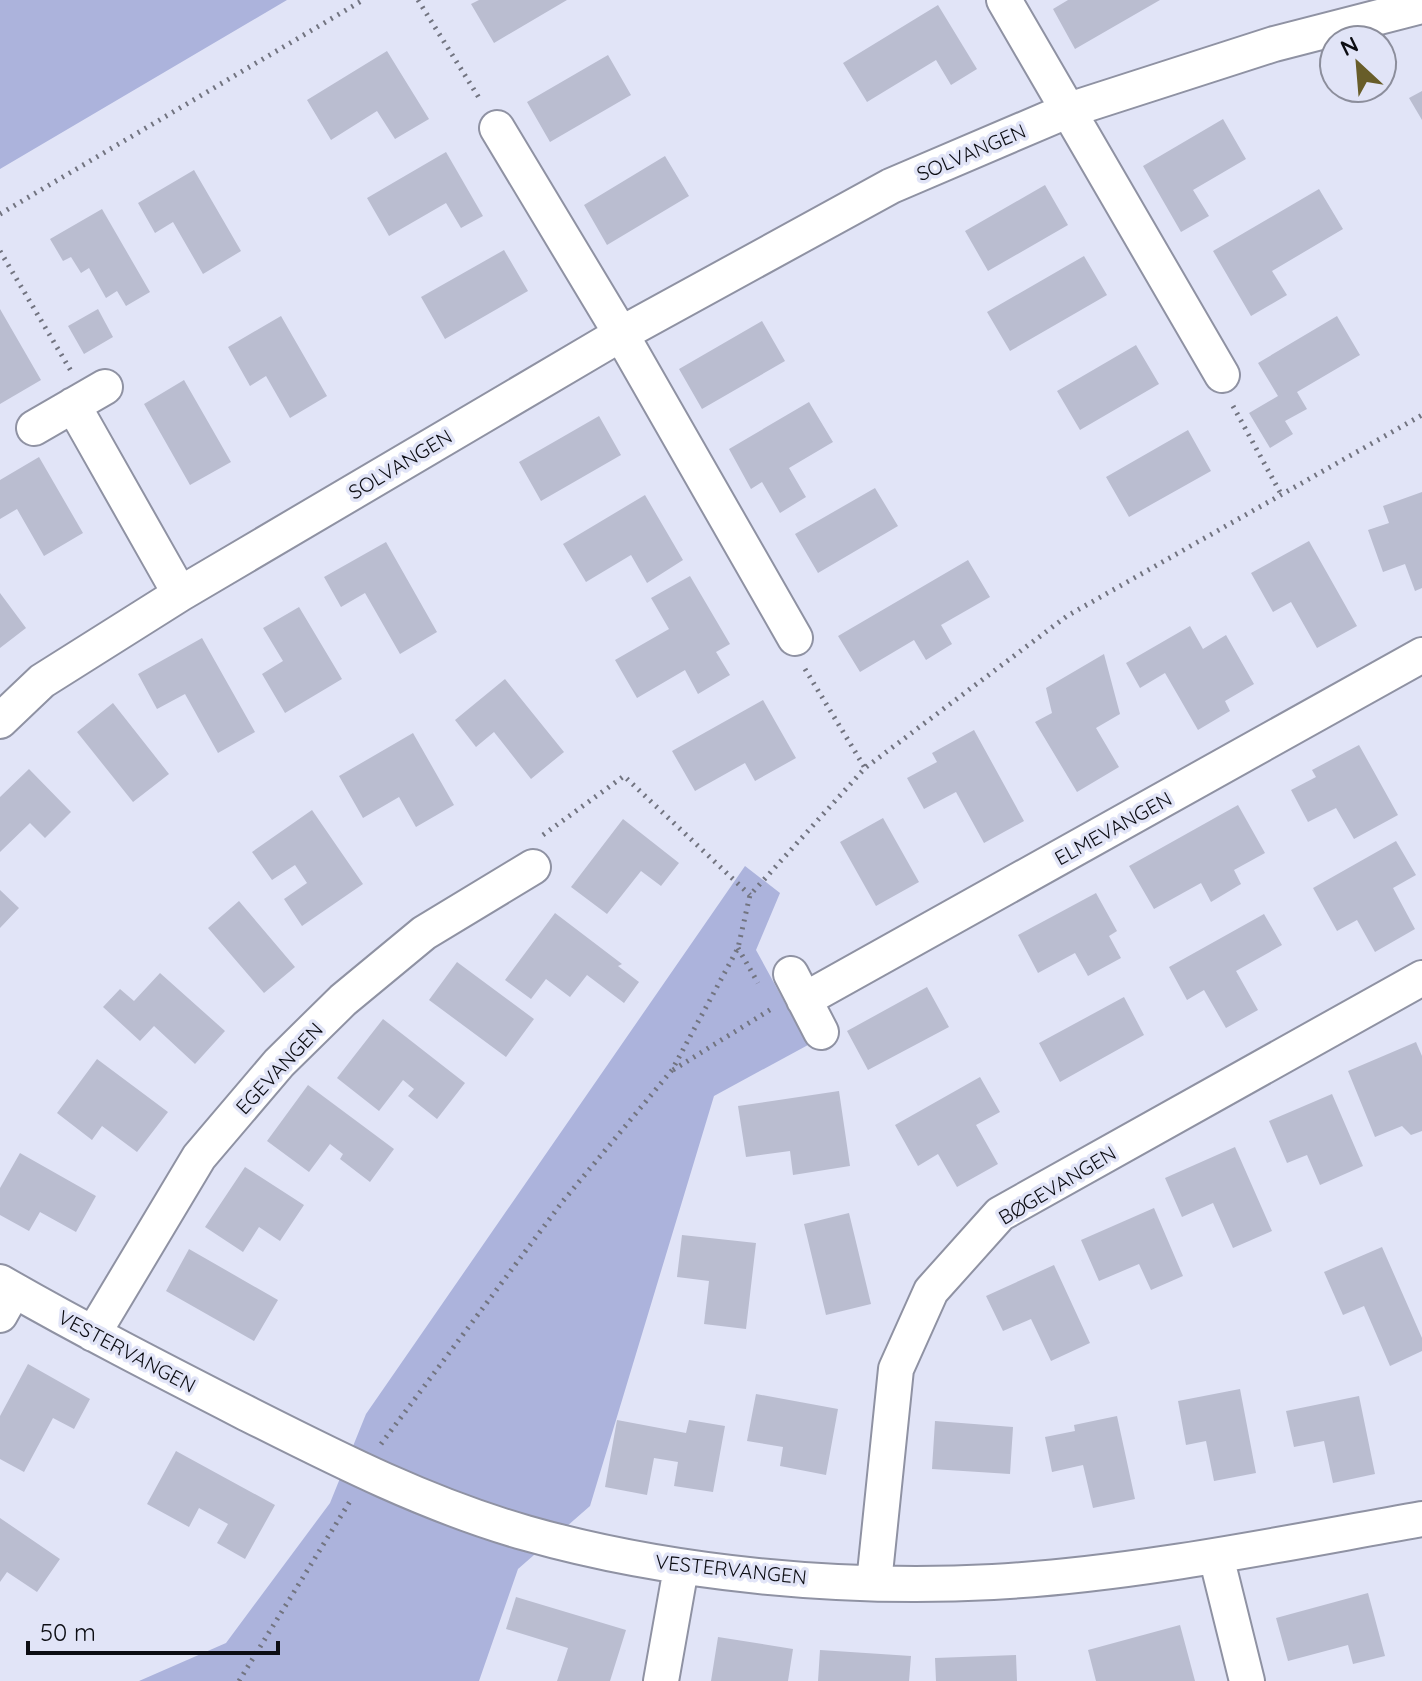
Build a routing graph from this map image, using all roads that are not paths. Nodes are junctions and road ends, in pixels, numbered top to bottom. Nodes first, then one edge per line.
1 (1004, 0) edge
2 (1422, 6) edge
3 (1069, 110) junction
4 (497, 128) road end
5 (621, 334) junction
6 (1222, 375) road end
7 (105, 387) dead end
8 (73, 405) junction
9 (34, 428) dead end
10 (180, 594) junction
11 (795, 638) road end
12 (1422, 655) edge
13 (0, 721) edge
14 (533, 867) road end
15 (1422, 978) edge
16 (821, 1032) dead end
17 (5, 1295) edge
18 (93, 1334) junction
19 (1422, 1519) edge
20 (1216, 1556) junction
21 (681, 1568) junction
22 (874, 1583) junction
23 (661, 1681) edge
24 (1247, 1681) edge

1 - 3 street
2 - 3 street, SOLVANGEN
3 - 5 street, SOLVANGEN
3 - 6 street
4 - 5 street
5 - 10 street, SOLVANGEN
5 - 11 street
7 - 8 street
8 - 9 street
8 - 10 street
10 - 13 street, SOLVANGEN
12 - 16 street, ELMEVANGEN
14 - 18 street, EGEVANGEN
15 - 22 street, BØGEVANGEN
17 - 18 street, VESTERVANGEN
18 - 21 street, VESTERVANGEN
19 - 20 street, VESTERVANGEN
20 - 22 street, VESTERVANGEN
20 - 24 street
21 - 22 street, VESTERVANGEN
21 - 23 street

